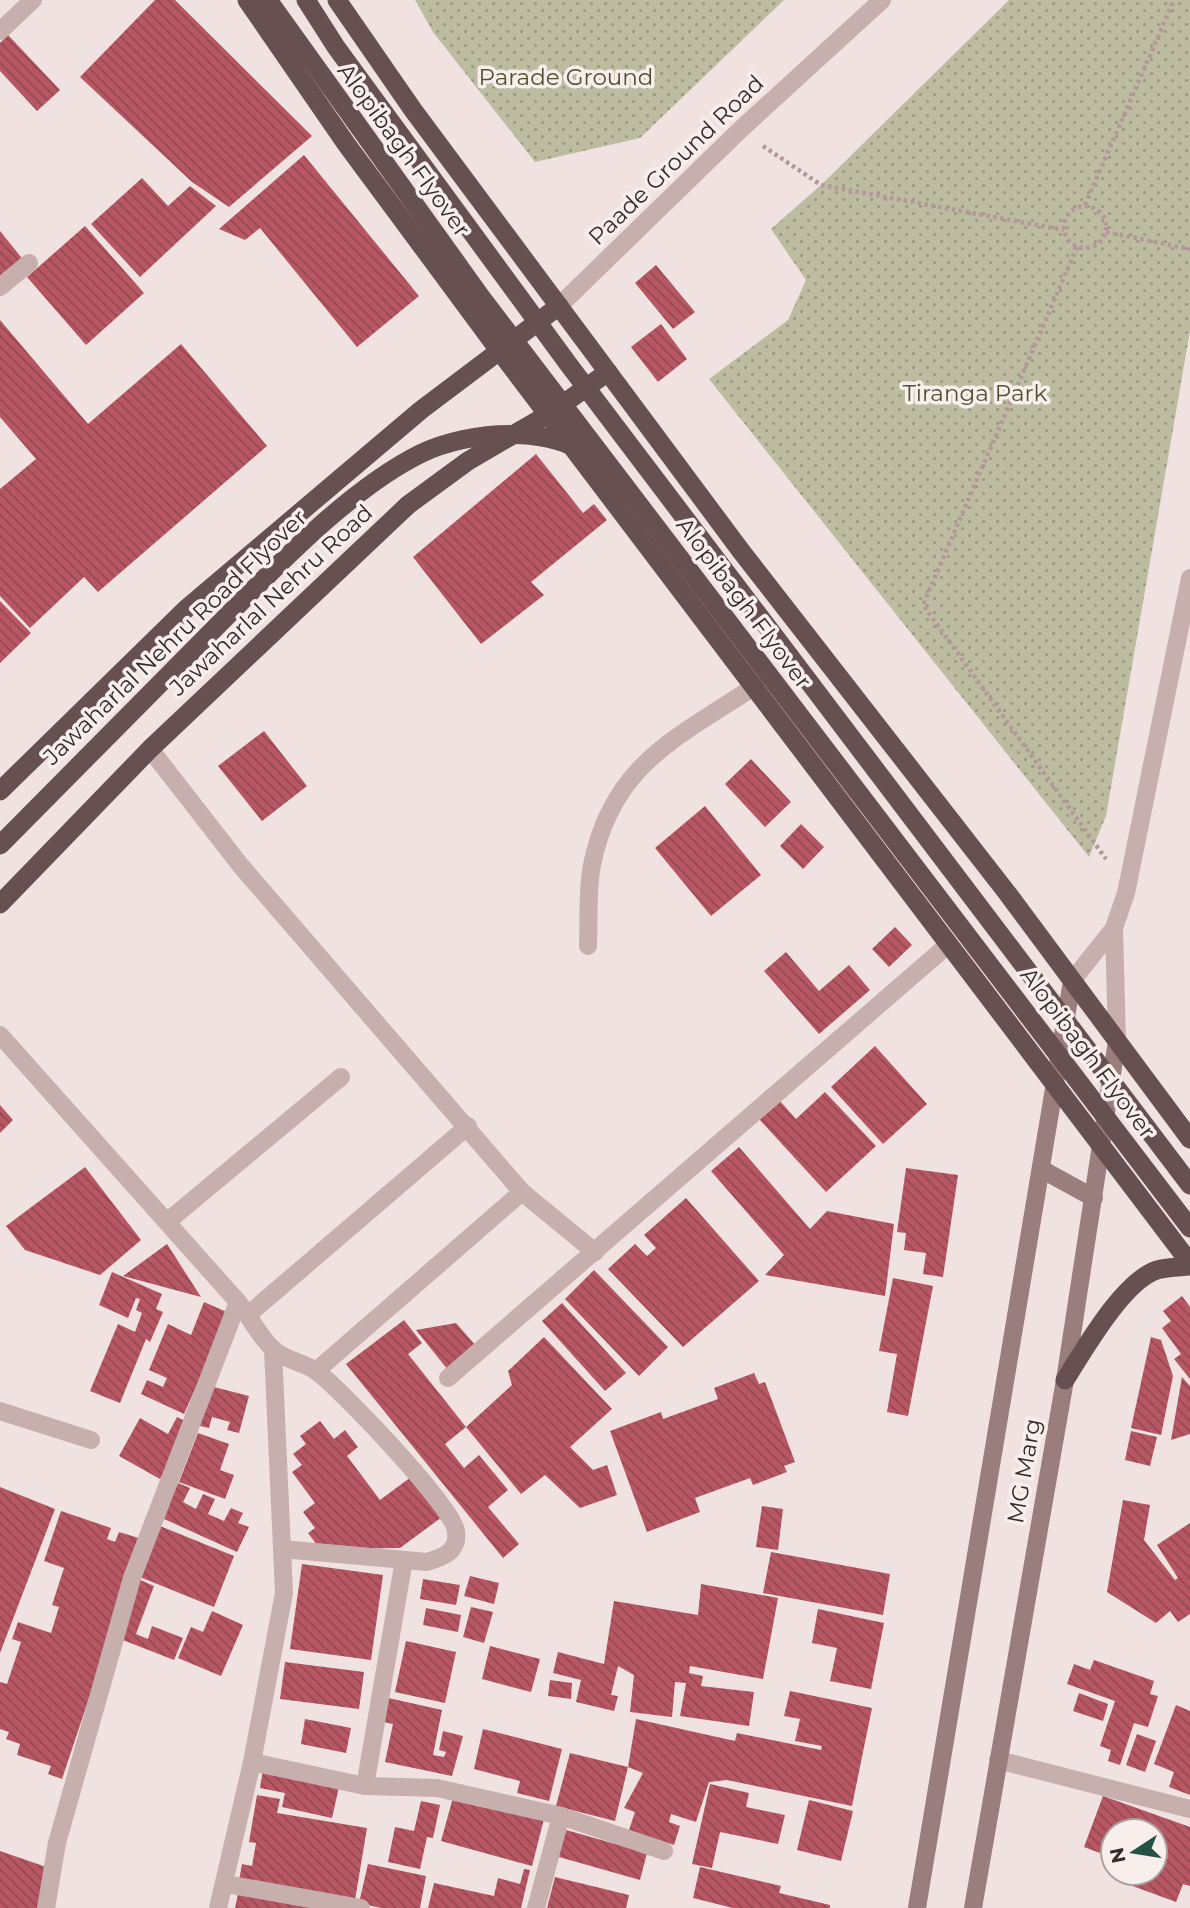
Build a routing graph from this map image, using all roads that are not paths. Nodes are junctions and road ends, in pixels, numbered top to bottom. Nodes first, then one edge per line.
1 (33, 0) edge
2 (247, 0) edge
3 (268, 0) edge
4 (306, 0) edge
5 (337, 0) edge
6 (882, 0) edge
7 (0, 31) edge
8 (29, 263) dead end
9 (0, 287) edge
10 (559, 306) junction
11 (498, 349) junction
12 (608, 372) junction
13 (549, 414) junction
14 (646, 515) junction
15 (1190, 578) edge
16 (755, 686) junction
17 (150, 749) junction
18 (0, 791) edge
19 (0, 845) edge
20 (0, 904) edge
21 (1114, 928) junction
22 (949, 944) junction
23 (588, 946) dead end
24 (1072, 981) junction
25 (0, 1035) edge
26 (1117, 1041) junction
27 (341, 1077) dead end
28 (1055, 1084) junction
29 (468, 1126) junction
30 (1190, 1139) edge
31 (1101, 1148) junction
32 (1041, 1169) junction
33 (1190, 1185) edge
34 (522, 1192) junction
35 (1094, 1198) junction
36 (168, 1221) junction
37 (1190, 1228) edge
38 (595, 1252) junction
39 (1190, 1264) edge
40 (244, 1308) junction
41 (273, 1350) junction
42 (316, 1371) junction
43 (448, 1378) dead end
44 (1065, 1380) junction
45 (0, 1411) edge
46 (91, 1440) dead end
47 (282, 1549) junction
48 (404, 1560) junction
49 (998, 1760) junction
50 (253, 1762) junction
51 (365, 1786) junction
52 (1190, 1809) edge
53 (561, 1816) junction
54 (664, 1851) dead end
55 (226, 1884) junction
56 (46, 1908) edge
57 (218, 1908) edge
58 (361, 1908) edge
59 (536, 1908) edge
60 (917, 1908) edge
61 (973, 1908) edge

1 - 7 street
2 - 11 highway
3 - 14 highway, Alopibagh Flyover, bridge
4 - 33 highway, Alopibagh Flyover, bridge
5 - 10 highway
6 - 10 street, Paade Ground Road
8 - 9 street
10 - 11 highway, Paade Ground Road
10 - 12 highway
11 - 13 highway
11 - 18 highway, Jawaharlal Nehru Road
12 - 13 highway, Jawaharlal Nehru Road
12 - 24 highway
13 - 16 highway
13 - 17 highway, Jawaharlal Nehru Road
14 - 19 highway, Jawaharlal Nehru Road Flyover, bridge
14 - 37 highway, Alopibagh Flyover, bridge
15 - 21 street
16 - 22 highway
16 - 23 street
17 - 20 highway, Jawaharlal Nehru Road
17 - 29 street
21 - 24 street
21 - 26 street
22 - 28 highway
22 - 38 street
24 - 26 highway
24 - 28 main road, MG Marg
25 - 36 street
26 - 30 highway
26 - 31 main road, MG Marg
27 - 36 street
28 - 31 highway
28 - 32 main road, MG Marg
29 - 34 street
29 - 40 street
31 - 35 main road, MG Marg
31 - 39 highway
32 - 35 main road
32 - 60 main road, MG Marg
34 - 38 street
34 - 42 street
35 - 44 main road, MG Marg
36 - 40 street
38 - 43 street
39 - 44 highway
40 - 41 street
40 - 56 street
41 - 42 street
41 - 47 street
42 - 48 street
44 - 49 main road, MG Marg
45 - 46 street
47 - 48 street
47 - 50 street
48 - 51 street
49 - 52 street
49 - 61 main road, MG Marg
50 - 51 street
50 - 55 street
51 - 53 street
53 - 54 street
53 - 59 street
55 - 57 street
55 - 58 street

